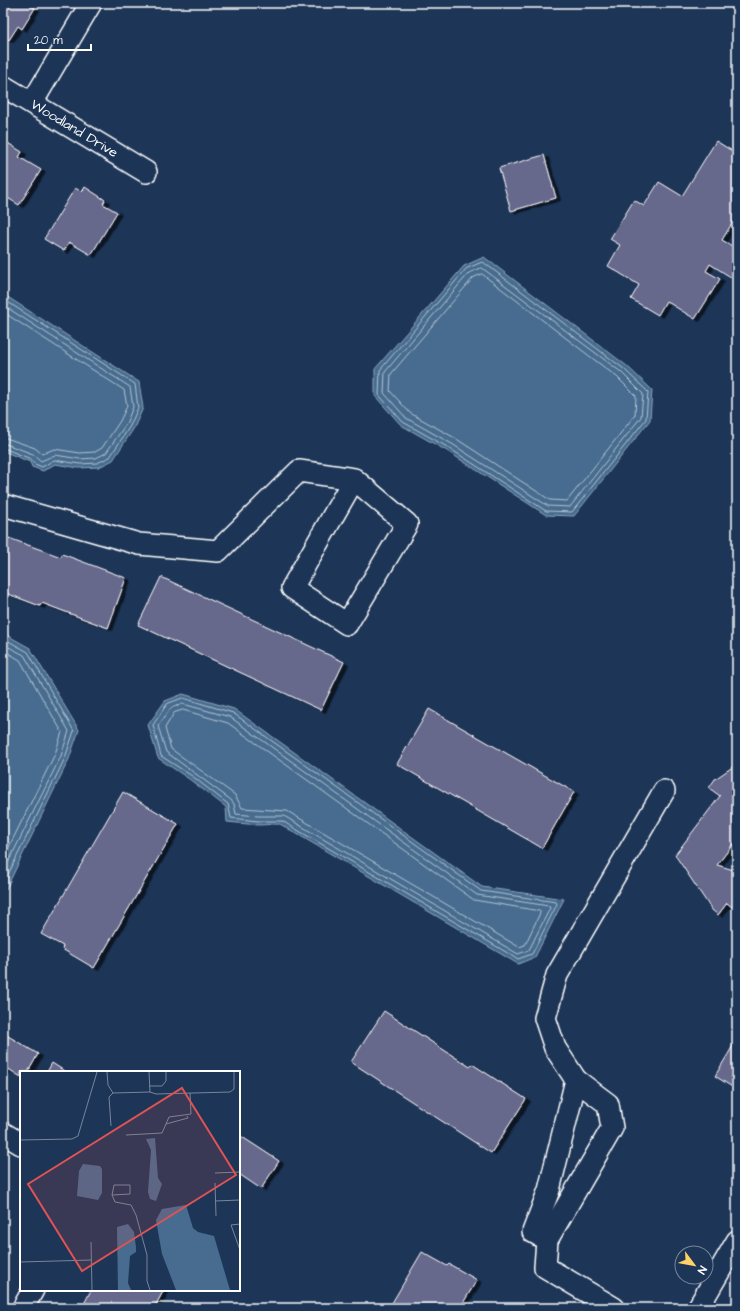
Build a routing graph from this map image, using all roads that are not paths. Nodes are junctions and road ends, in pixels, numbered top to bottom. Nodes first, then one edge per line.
1 (91, 3) edge
2 (3, 86) edge
3 (32, 103) junction
4 (146, 172) dead end
5 (354, 479) junction
6 (3, 505) edge
7 (664, 791) dead end
8 (576, 1080) junction
9 (3, 1133) edge
10 (20, 1143) edge
11 (547, 1240) junction
12 (737, 1241) edge
13 (32, 1291) edge
14 (23, 1308) edge
15 (614, 1308) edge
16 (698, 1308) edge

1 - 3 street
2 - 3 street, Woodland Drive
3 - 4 street, Woodland Drive
5 - 5 street
5 - 6 street
7 - 8 street
8 - 11 street
8 - 11 street
9 - 10 street
11 - 15 street
12 - 16 street
13 - 14 street

